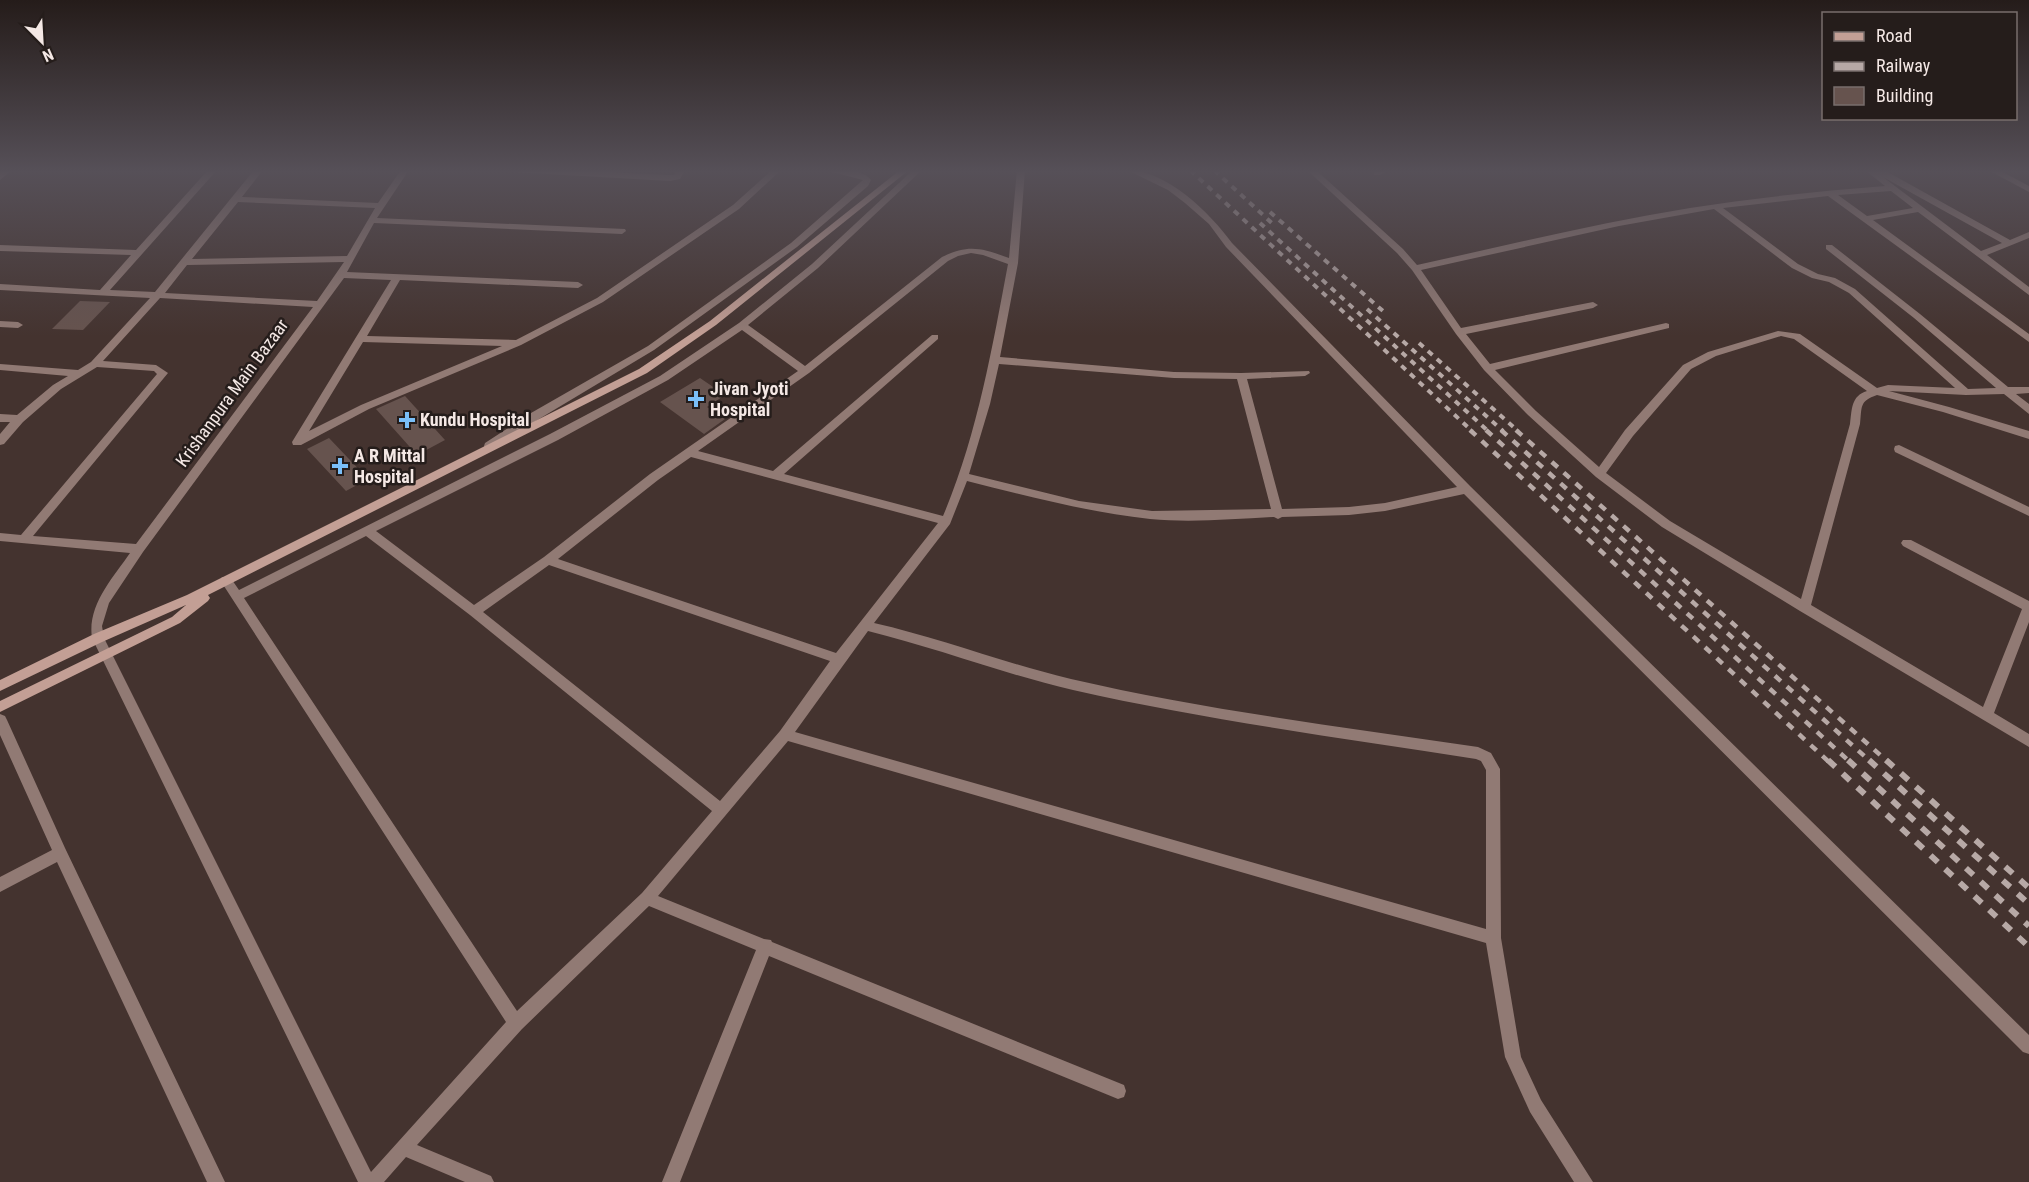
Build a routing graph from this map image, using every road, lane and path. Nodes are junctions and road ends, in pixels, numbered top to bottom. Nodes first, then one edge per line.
1 (164, 225) edge
2 (214, 225) edge
3 (368, 225) edge
4 (489, 225) edge
5 (709, 225) edge
6 (817, 225) edge
7 (835, 225) edge
8 (859, 225) edge
9 (1016, 225) edge
10 (1214, 225) edge
11 (1372, 225) edge
12 (1617, 225) edge
13 (1740, 225) edge
14 (1872, 225) edge
15 (1940, 225) edge
16 (1977, 225) edge
17 (622, 231) dead end
18 (2029, 235) edge
19 (2009, 243) junction
20 (1829, 247) dead end
21 (0, 248) edge
22 (139, 253) junction
23 (1980, 255) junction
24 (351, 259) junction
25 (184, 262) junction
26 (1013, 263) junction
27 (1415, 268) junction
28 (341, 275) junction
29 (397, 278) junction
30 (578, 285) dead end
31 (0, 287) edge
32 (104, 291) junction
33 (2029, 292) edge
34 (159, 294) junction
35 (318, 304) junction
36 (1593, 305) dead end
37 (0, 324) edge
38 (18, 325) dead end
39 (742, 325) junction
40 (1666, 326) dead end
41 (1459, 332) junction
42 (935, 337) dead end
43 (362, 339) junction
44 (2029, 339) edge
45 (518, 343) junction
46 (995, 360) junction
47 (95, 364) junction
48 (0, 367) edge
49 (1488, 368) junction
50 (805, 370) junction
51 (78, 373) junction
52 (1305, 373) dead end
53 (1241, 376) junction
54 (2029, 390) edge
55 (1874, 391) junction
56 (1966, 392) junction
57 (2008, 392) junction
58 (2029, 410) edge
59 (0, 418) edge
60 (19, 419) junction
61 (2029, 435) edge
62 (0, 441) edge
63 (1899, 448) dead end
64 (691, 453) junction
65 (470, 458) junction
66 (1600, 474) junction
67 (774, 476) junction
68 (963, 476) junction
69 (1466, 489) junction
70 (2029, 512) edge
71 (1278, 515) junction
72 (946, 521) junction
73 (366, 530) junction
74 (0, 537) edge
75 (24, 539) junction
76 (1906, 543) dead end
77 (139, 549) junction
78 (548, 560) junction
79 (226, 580) junction
80 (237, 596) junction
81 (2029, 607) edge
82 (1804, 608) junction
83 (474, 612) junction
84 (866, 626) junction
85 (98, 638) junction
86 (106, 654) junction
87 (839, 659) junction
88 (0, 686) edge
89 (0, 707) edge
90 (1986, 716) junction
91 (0, 720) edge
92 (785, 735) junction
93 (2029, 741) edge
94 (721, 810) junction
95 (60, 853) junction
96 (0, 885) edge
97 (647, 898) junction
98 (1493, 938) junction
99 (766, 945) junction
100 (516, 1023) junction
101 (2029, 1046) edge
102 (1118, 1091) dead end
103 (404, 1148) junction
104 (216, 1182) edge
105 (367, 1182) edge
106 (373, 1182) edge
107 (485, 1182) edge
108 (671, 1182) edge
109 (1584, 1182) edge

1 - 22 street
2 - 25 street
3 - 24 street, Krishanpura Main Bazaar
4 - 17 street
5 - 45 street
6 - 65 street
7 - 65 main road
8 - 39 street
9 - 26 street
10 - 69 street
11 - 27 street
12 - 27 street
13 - 56 street
14 - 44 street
15 - 23 street
16 - 19 street
18 - 19 street
19 - 23 street
20 - 57 street
21 - 22 street
22 - 32 street
23 - 33 street
24 - 25 street
24 - 28 street, Krishanpura Main Bazaar
25 - 34 street
26 - 46 street
26 - 50 street
27 - 41 street
28 - 29 street
28 - 35 street, Krishanpura Main Bazaar
29 - 30 street
29 - 43 street
31 - 32 street
32 - 34 street
34 - 35 street
34 - 47 street
35 - 77 street, Krishanpura Main Bazaar
36 - 41 street
37 - 38 street
39 - 50 street
39 - 73 street
40 - 49 street
41 - 49 street
42 - 67 street
43 - 45 street
43 - 45 street
46 - 53 street
46 - 68 street
47 - 51 street
47 - 75 street
48 - 51 street
49 - 66 street
50 - 64 street
51 - 60 street
52 - 53 street
53 - 71 street
54 - 57 street
55 - 56 street
55 - 61 street
55 - 66 street
55 - 82 street
56 - 57 street
57 - 58 street
59 - 60 street
60 - 62 street
63 - 70 street
64 - 67 street
64 - 78 street
65 - 79 main road
66 - 82 street
67 - 72 street
68 - 71 street
68 - 72 street
69 - 71 street
69 - 101 street
72 - 84 street
73 - 80 street
73 - 83 street
74 - 75 street
75 - 77 street
76 - 81 street
77 - 85 street, Krishanpura Main Bazaar
78 - 83 street
78 - 87 street
79 - 80 street
79 - 85 main road
79 - 86 main road
80 - 100 street
81 - 90 street
82 - 90 street
83 - 94 street
84 - 87 street
84 - 98 street
85 - 86 street
85 - 88 main road
86 - 89 main road
86 - 105 street
87 - 92 street
90 - 93 street
91 - 95 street
92 - 94 street
92 - 98 street
94 - 97 street
95 - 96 street
95 - 104 street
97 - 99 street
97 - 100 street
98 - 109 street
99 - 102 street
99 - 108 street
100 - 103 street
103 - 106 street
103 - 107 street

